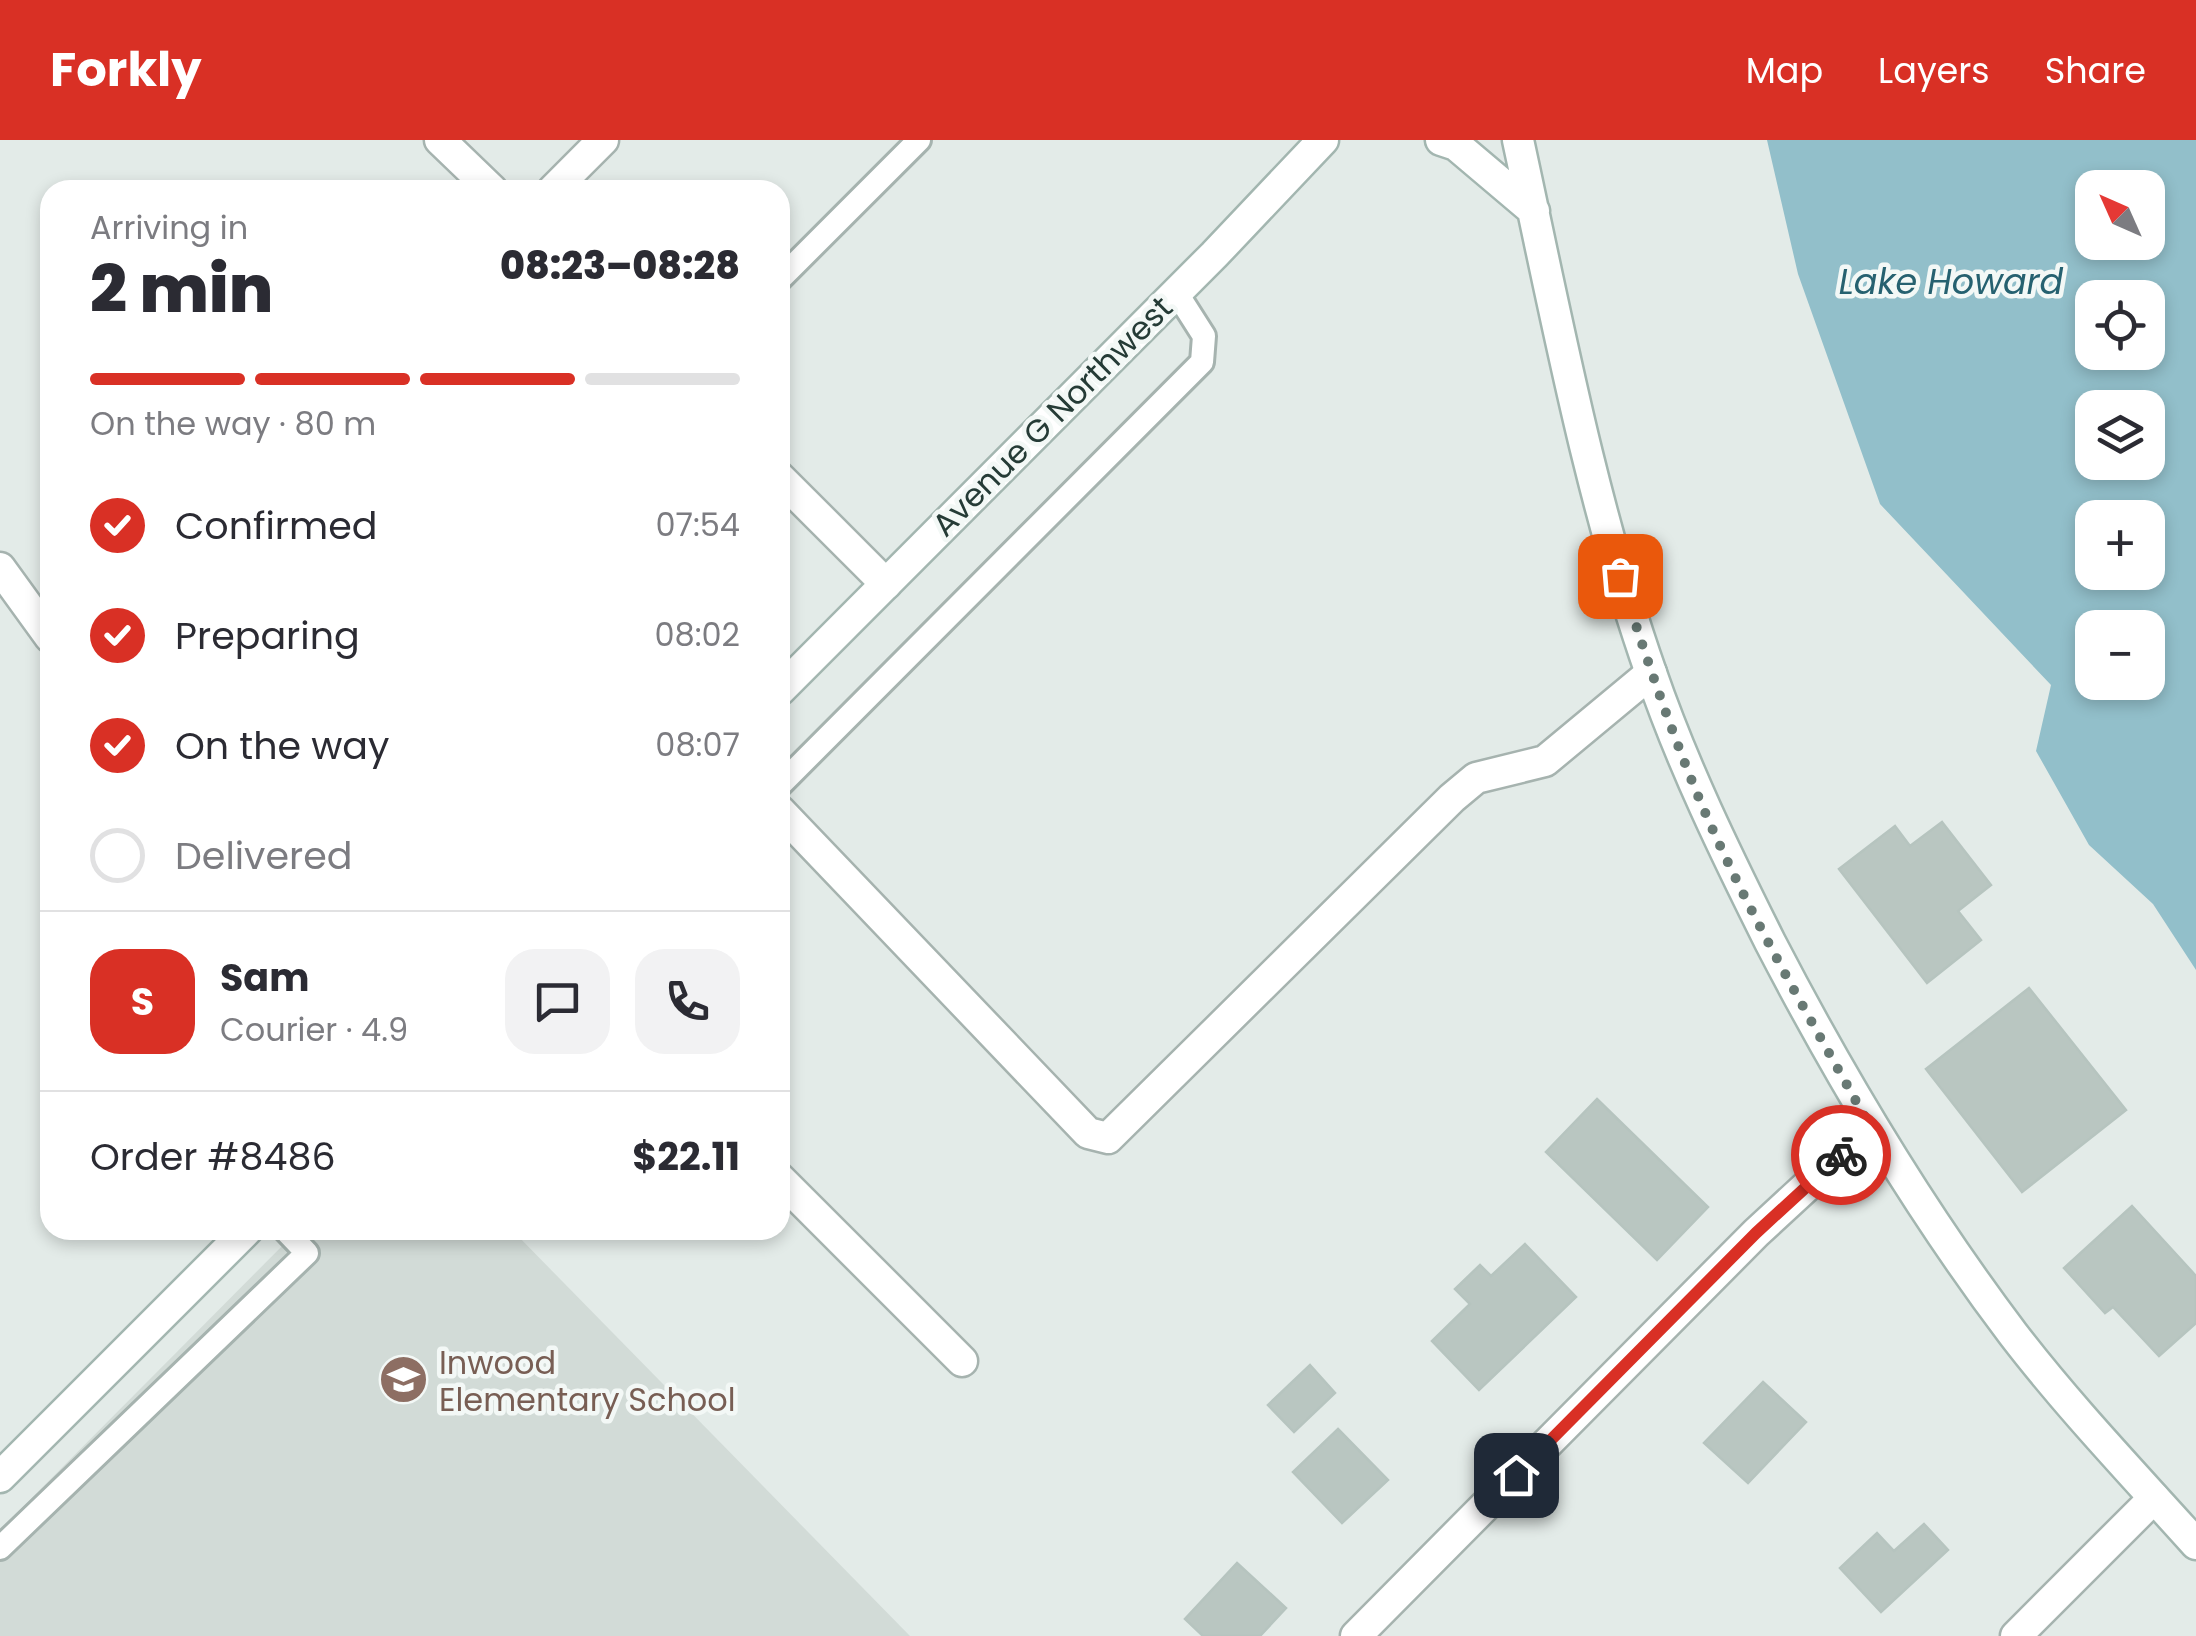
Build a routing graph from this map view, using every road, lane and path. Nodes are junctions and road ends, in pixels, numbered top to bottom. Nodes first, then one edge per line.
1 (440, 140) edge
2 (603, 140) edge
3 (918, 140) edge
4 (1441, 140) edge
5 (1518, 140) edge
6 (1324, 141) edge
7 (482, 180) edge
8 (563, 180) edge
9 (1534, 211) junction
10 (790, 269) edge
11 (1176, 292) junction
12 (790, 488) edge
13 (0, 568) edge
14 (886, 584) junction
15 (40, 622) edge
16 (1651, 673) junction
17 (790, 680) edge
18 (790, 775) edge
19 (790, 821) edge
20 (1871, 1128) junction
21 (790, 1189) edge
22 (236, 1240) edge
23 (295, 1240) edge
24 (962, 1361) dead end
25 (4, 1466) edge
26 (2154, 1498) junction
27 (2196, 1544) edge
28 (0, 1548) edge
29 (1356, 1636) edge
30 (2016, 1636) edge

1 - 7 street
2 - 8 street
3 - 10 lane
4 - 9 street
5 - 9 street
6 - 11 street, Avenue G Northwest
9 - 16 street
11 - 14 street, Avenue G Northwest
11 - 18 lane
12 - 14 street
13 - 15 street
14 - 17 street, Avenue G Northwest
16 - 19 street
16 - 20 street
20 - 26 street
20 - 29 street
21 - 24 street
22 - 25 street
23 - 28 lane
26 - 27 street
26 - 30 street

